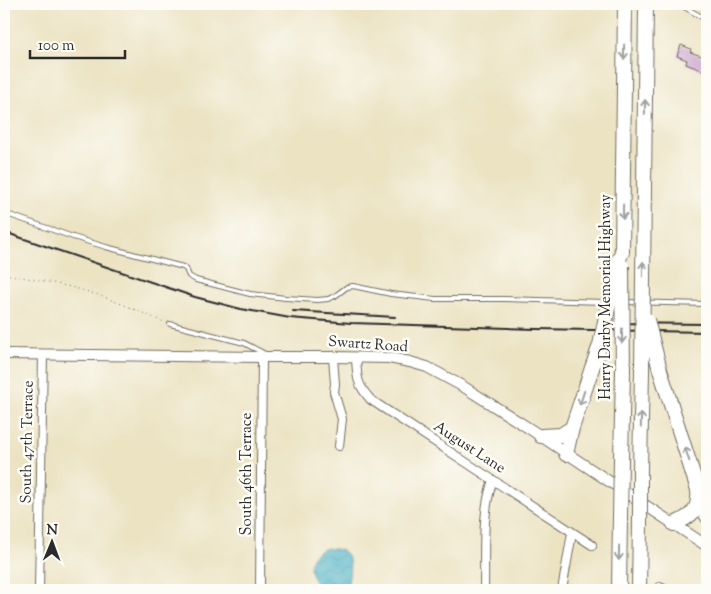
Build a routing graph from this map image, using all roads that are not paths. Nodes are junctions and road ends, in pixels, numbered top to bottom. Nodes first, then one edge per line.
1 (625, 4) edge
2 (646, 4) edge
3 (679, 4) edge
4 (707, 20) edge
5 (4, 213) edge
6 (622, 252) junction
7 (707, 304) edge
8 (642, 307) junction
9 (170, 324) road end
10 (4, 354) edge
11 (43, 354) junction
12 (266, 357) junction
13 (333, 357) junction
14 (356, 358) junction
15 (572, 428) junction
16 (541, 436) junction
17 (339, 446) dead end
18 (566, 454) junction
19 (493, 480) junction
20 (698, 490) junction
21 (707, 516) edge
22 (674, 524) junction
23 (572, 533) junction
24 (592, 545) dead end
25 (707, 546) edge
26 (39, 590) edge
27 (260, 590) edge
28 (484, 590) edge
29 (562, 590) edge
30 (619, 590) edge
31 (639, 590) edge

1 -> 6 highway, Harry Darby Memorial Highway
8 -> 2 highway, bridge
3 - 4 lane
5 - 7 lane
6 -> 15 highway, bridge
6 -> 30 highway, Harry Darby Memorial Highway, bridge
20 -> 8 highway, bridge
31 -> 8 highway, bridge
9 - 12 lane
10 - 11 street, Swartz Road
11 - 12 street, Swartz Road
11 - 26 street, South 47th Terrace
12 - 13 street, Swartz Road
12 - 27 street, South 46th Terrace
13 - 14 street, Swartz Road
13 - 17 street
14 - 16 street, Swartz Road
14 - 19 street, August Lane
15 - 16 highway
15 - 18 highway
16 - 18 street, Swartz Road
18 - 22 street, Swartz Road
19 - 23 street, August Lane
19 - 28 street
20 - 21 highway
20 - 22 highway
22 - 25 street, Swartz Road
23 - 24 street, August Lane
23 - 29 street

